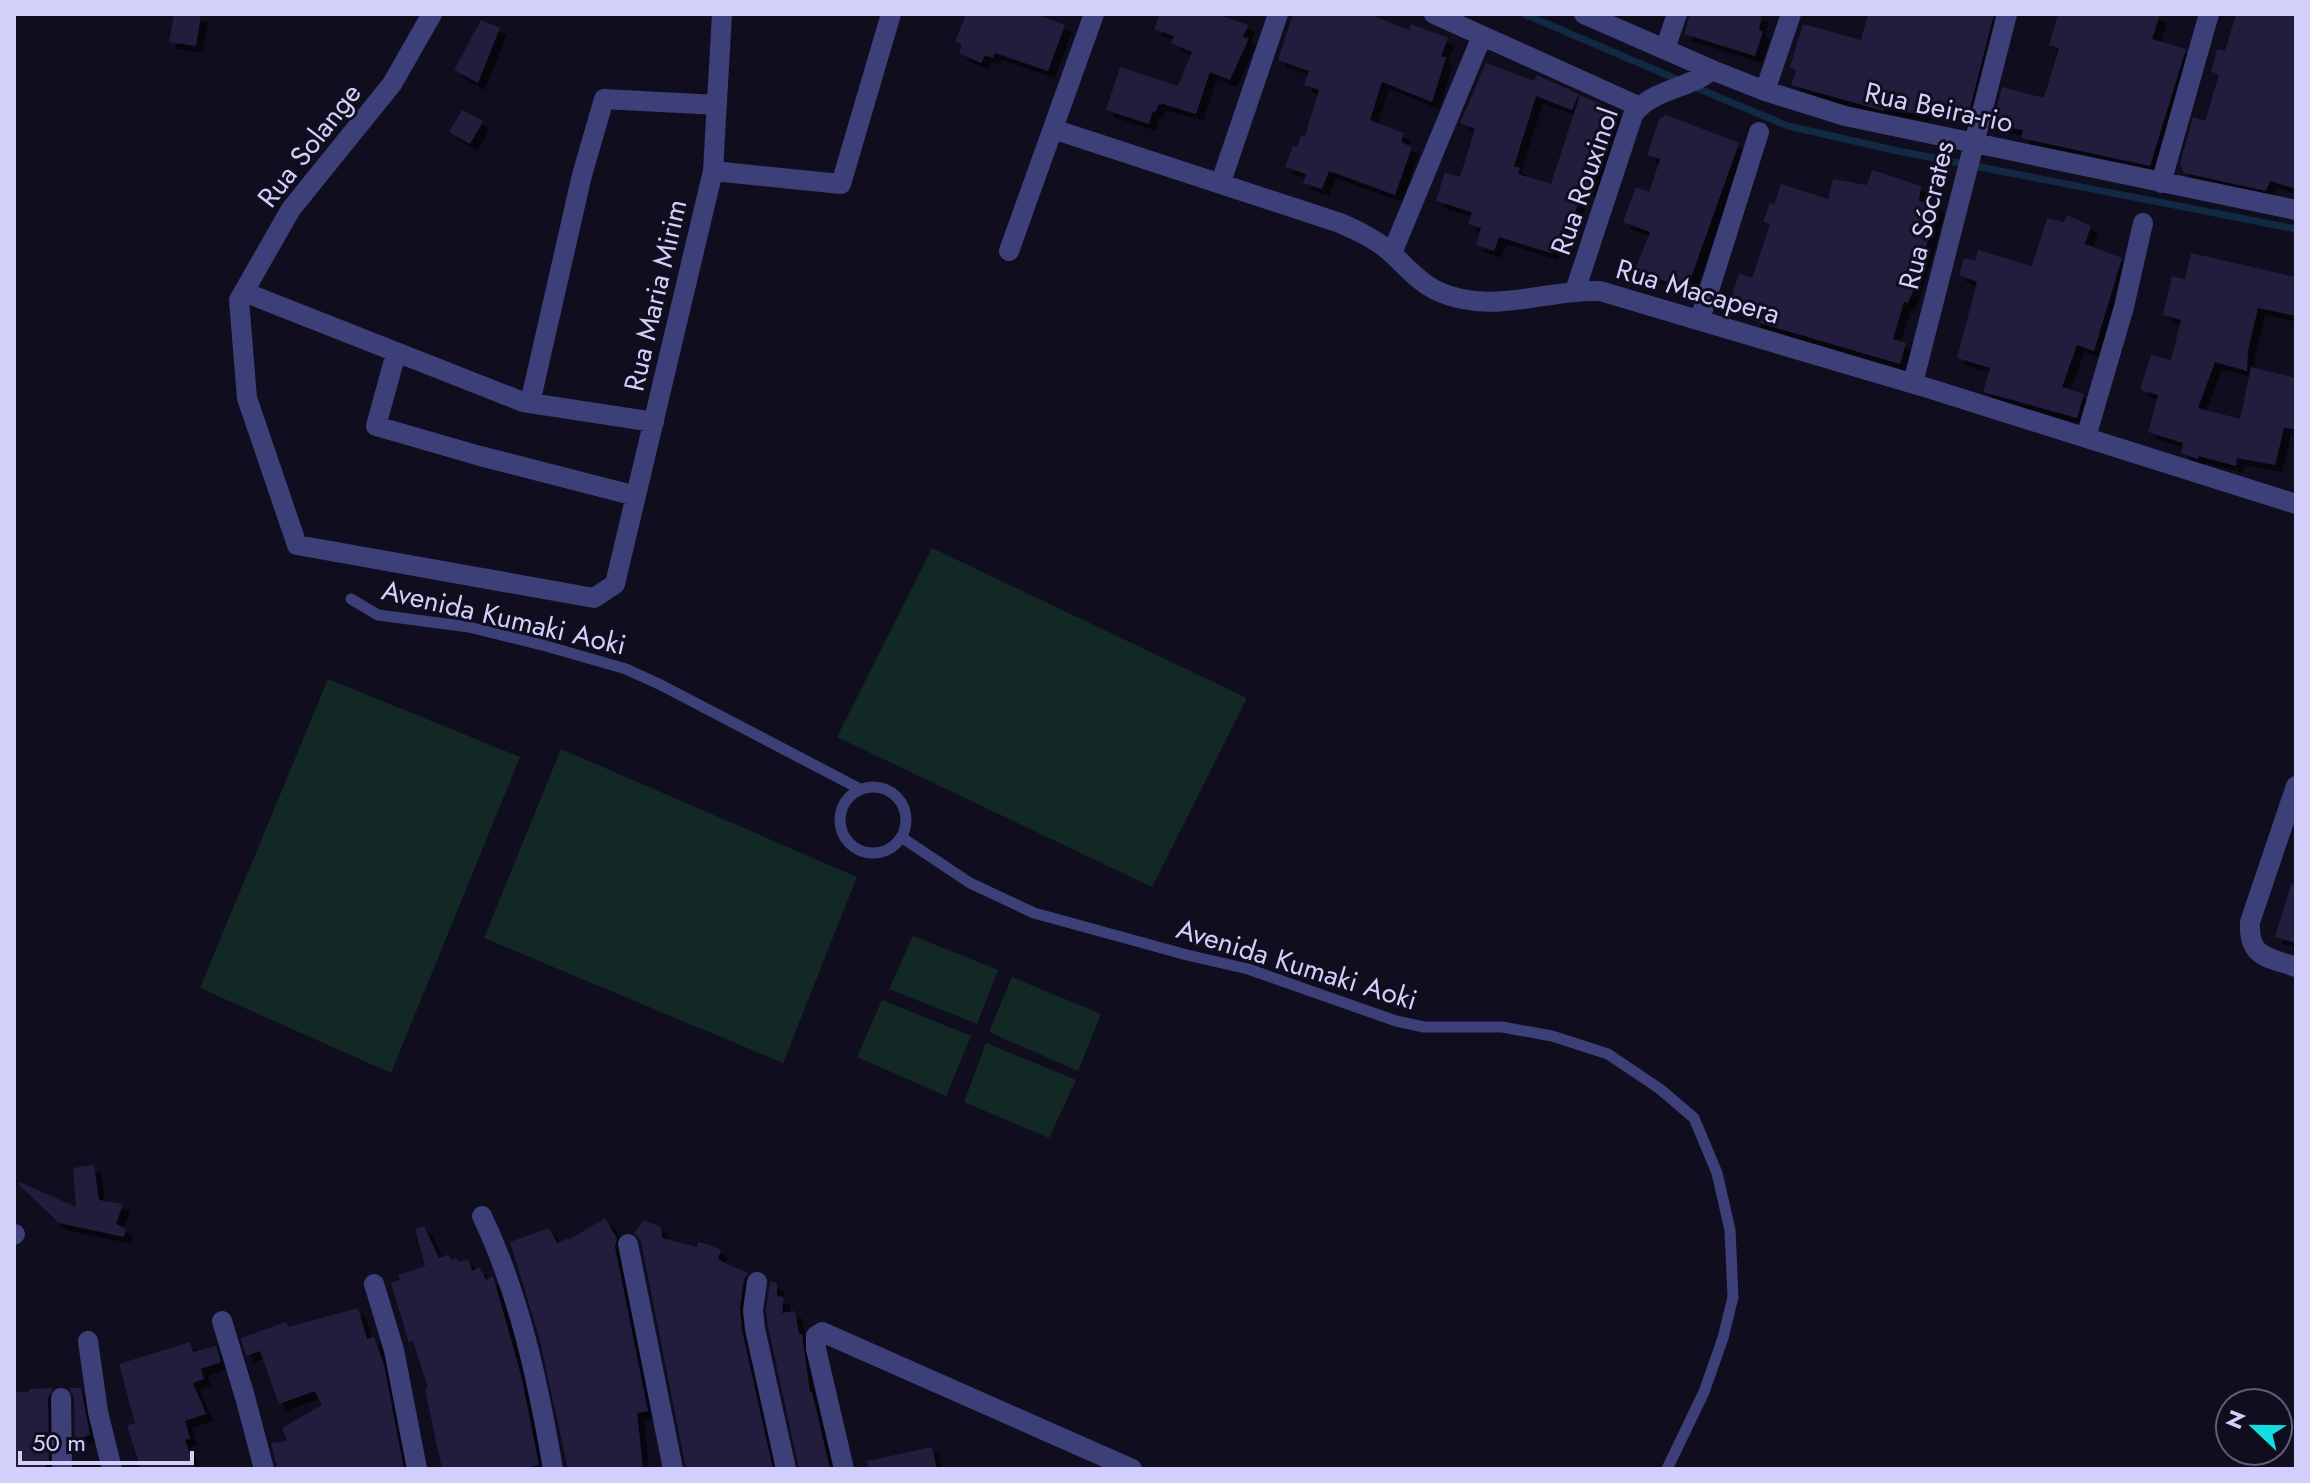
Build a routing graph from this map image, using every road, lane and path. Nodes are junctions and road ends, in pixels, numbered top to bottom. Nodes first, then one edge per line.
1 (432, 14) edge
2 (722, 14) edge
3 (891, 14) edge
4 (1094, 14) edge
5 (1278, 14) edge
6 (1434, 14) edge
7 (1584, 14) edge
8 (1677, 14) edge
9 (1791, 14) edge
10 (2007, 14) edge
11 (2209, 14) edge
12 (1482, 36) junction
13 (1665, 49) junction
14 (1705, 75) junction
15 (1765, 91) junction
16 (717, 105) junction
17 (1638, 106) junction
18 (1053, 129) junction
19 (1759, 132) dead end
20 (1973, 147) junction
21 (713, 171) junction
22 (1221, 182) junction
23 (2161, 183) junction
24 (2296, 210) edge
25 (2143, 223) dead end
26 (1009, 251) dead end
27 (1392, 253) junction
28 (1575, 291) junction
29 (244, 292) junction
30 (1700, 319) junction
31 (396, 353) junction
32 (1913, 383) junction
33 (530, 403) junction
34 (654, 422) junction
35 (2086, 437) junction
36 (636, 496) junction
37 (2296, 504) edge
38 (615, 584) joint
39 (351, 599) dead end
40 (2296, 786) edge
41 (860, 789) junction
42 (901, 837) junction
43 (2296, 967) edge
44 (482, 1216) dead end
45 (628, 1244) dead end
46 (757, 1282) dead end
47 (374, 1284) dead end
48 (222, 1321) dead end
49 (88, 1341) dead end
50 (61, 1398) dead end
51 (62, 1469) edge
52 (112, 1469) edge
53 (264, 1469) edge
54 (417, 1469) edge
55 (553, 1469) edge
56 (673, 1469) edge
57 (786, 1469) edge
58 (844, 1469) edge
59 (1132, 1469) edge
60 (1667, 1469) edge

1 - 29 street, Rua Solange
2 - 16 street, Rua Maria Mirim
3 - 21 street
4 - 18 street
5 - 22 street
6 - 12 street
7 - 13 street, Rua Beira-rio
8 - 13 street
9 - 15 street
10 - 20 street, Rua Sócrates
11 - 23 street
12 - 17 street
12 - 27 street
13 - 14 street, Rua Beira-rio
14 - 15 street, Rua Beira-rio
14 - 17 street, Rua Rouxinol
15 - 20 street, Rua Beira-rio
16 - 21 street, Rua Maria Mirim
16 - 33 street
17 - 28 street, Rua Rouxinol
18 - 22 street, Rua Macapera
18 - 26 street
19 - 30 street
20 - 23 street, Rua Beira-rio
20 - 32 street, Rua Sócrates
21 - 34 street, Rua Maria Mirim
22 - 27 street, Rua Macapera
23 - 24 street, Rua Beira-rio
25 - 35 street
27 - 28 street, Rua Macapera
28 - 30 street, Rua Macapera
29 - 31 street
29 - 38 street, Rua Solange
30 - 32 street, Rua Macapera
31 - 33 street
31 - 36 street
32 - 35 street, Rua Macapera
33 - 34 street
34 - 36 street, Rua Maria Mirim
35 - 37 street, Rua Macapera
36 - 38 street, Rua Maria Mirim
39 - 41 lane, Avenida Kumaki Aoki
40 - 43 street
41 - 42 lane, Avenida Kumaki Aoki
41 - 42 lane
42 - 60 lane, Avenida Kumaki Aoki
44 - 55 street
45 - 56 street
46 - 57 street
47 - 54 street
48 - 53 street
49 - 52 street
50 - 51 street
58 - 59 street

